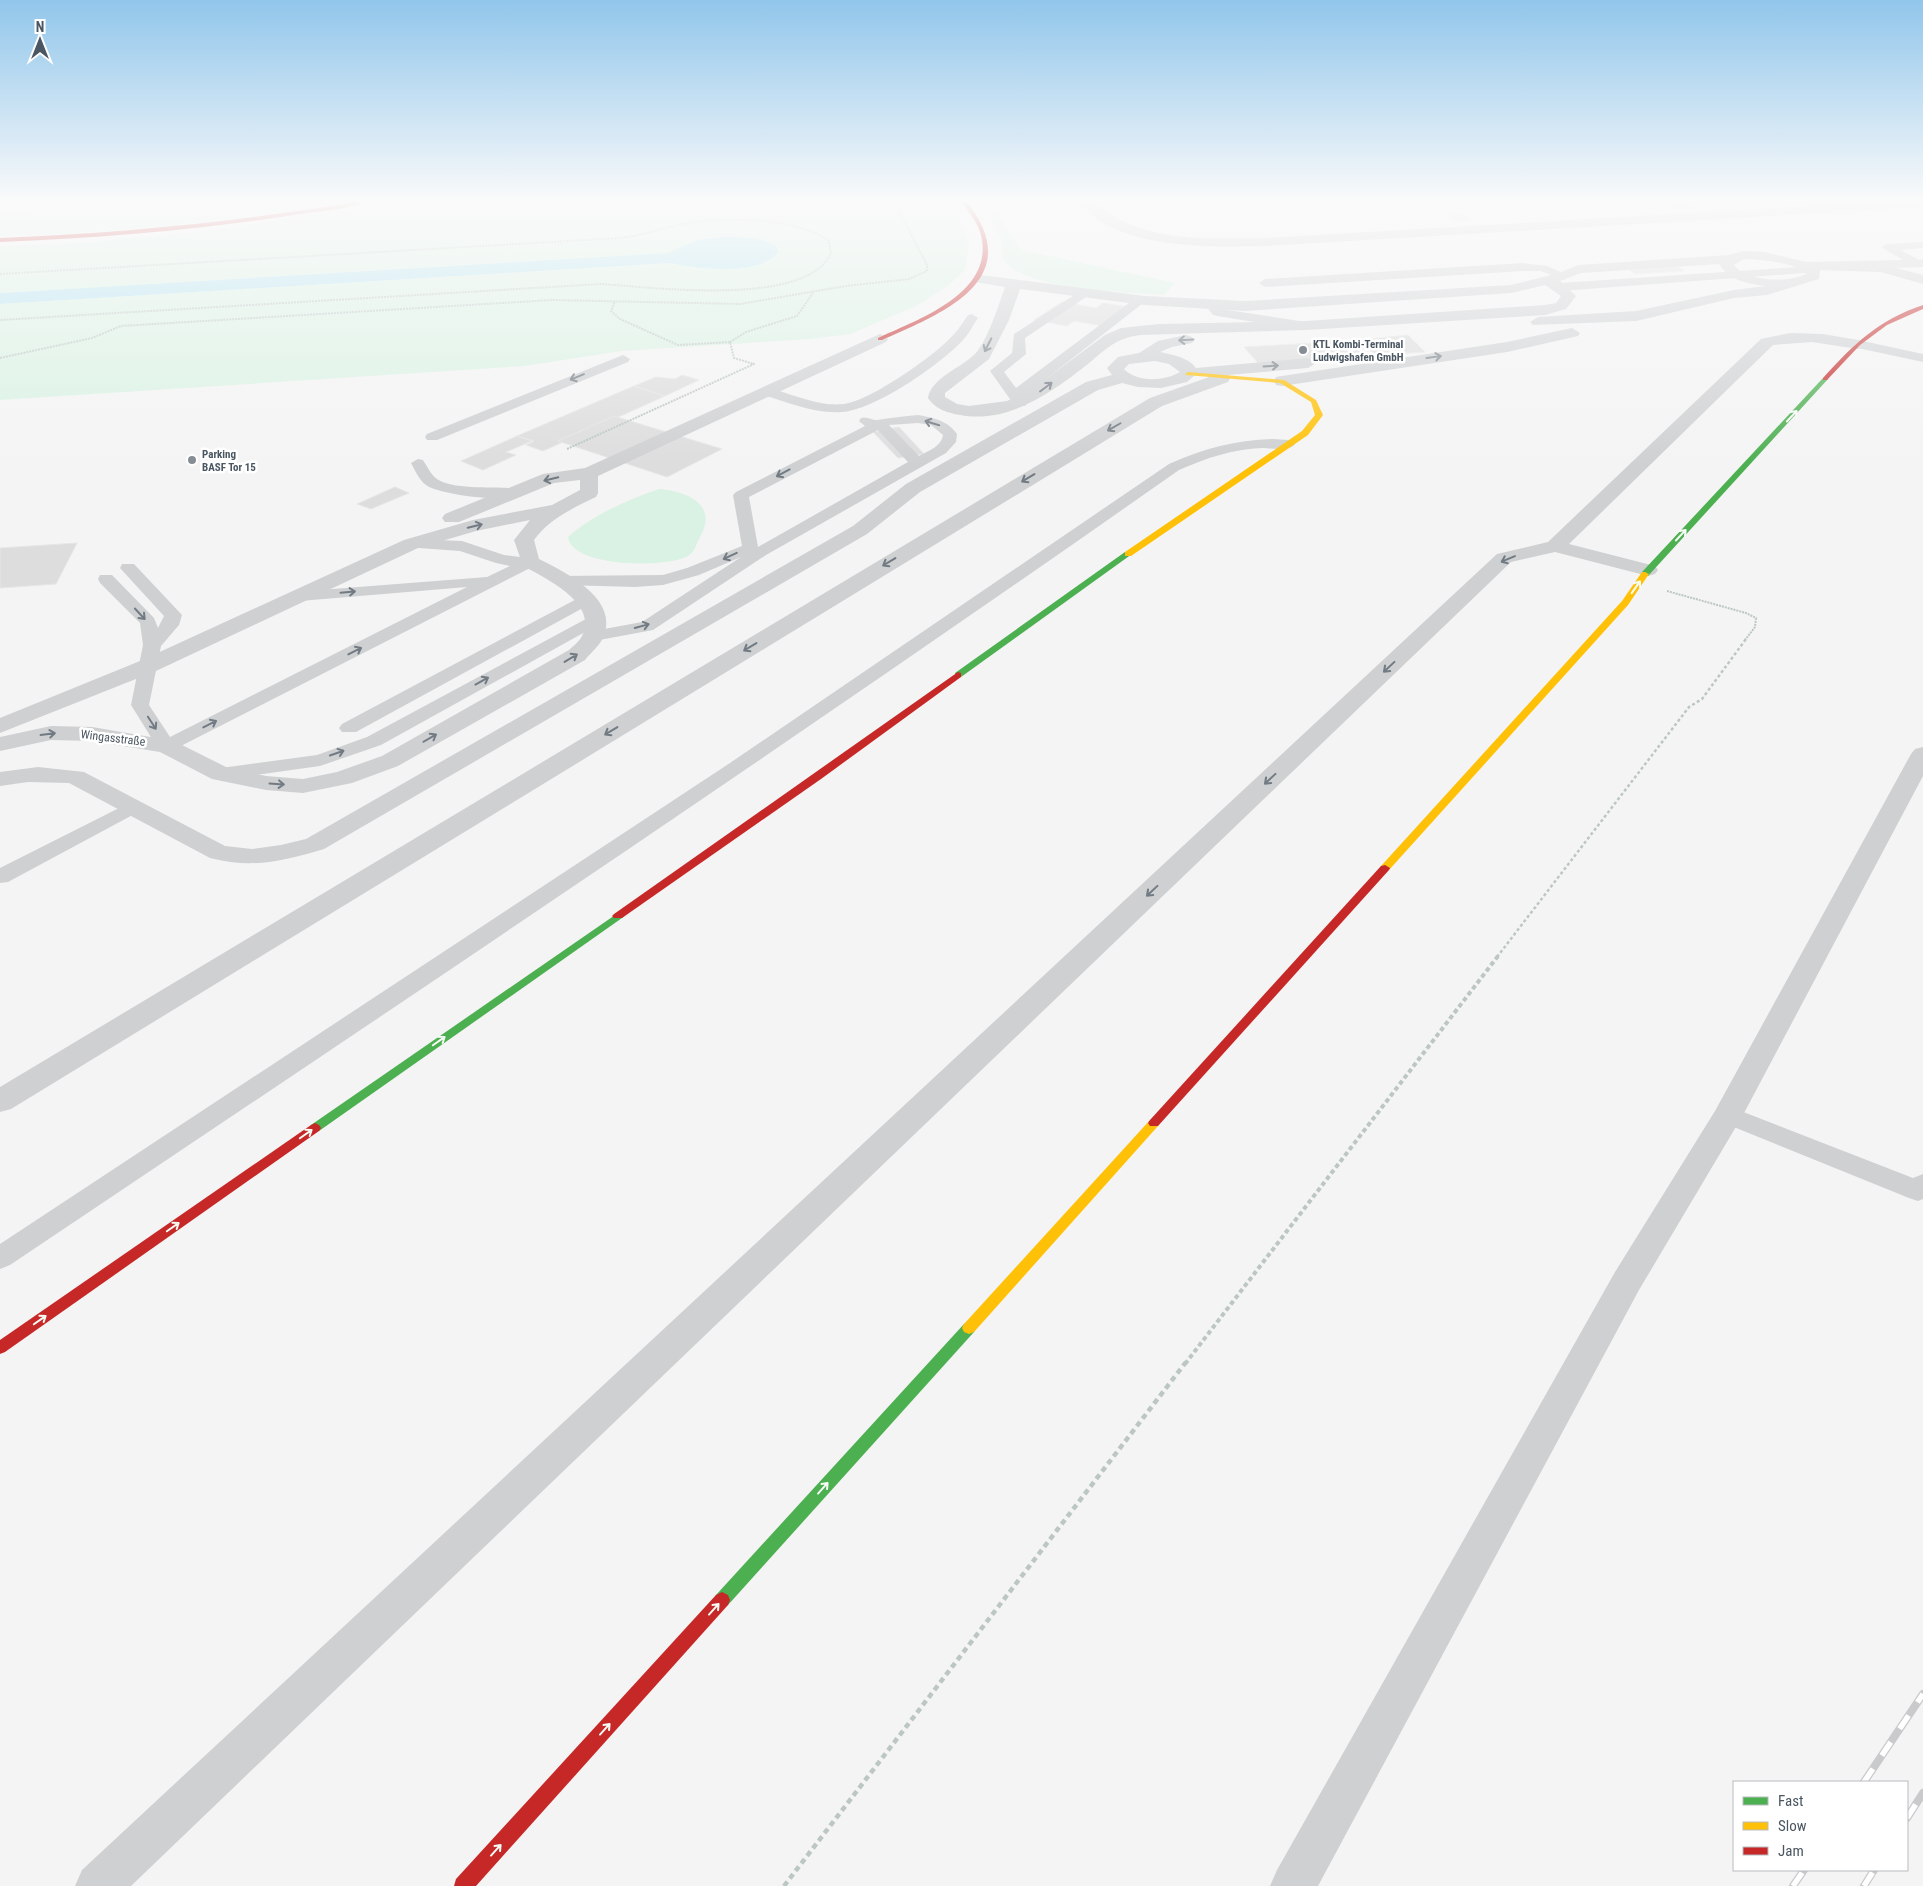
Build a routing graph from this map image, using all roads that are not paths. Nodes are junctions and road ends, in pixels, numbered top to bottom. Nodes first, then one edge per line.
1 (970, 290) edge
2 (1012, 290) edge
3 (1055, 290) edge
4 (1495, 290) edge
5 (1560, 290) edge
6 (1582, 290) edge
7 (1732, 290) edge
8 (1769, 290) edge
9 (1082, 294) junction
10 (1734, 294) junction
11 (1609, 296) dead end
12 (1142, 300) junction
13 (1104, 303) junction
14 (1212, 306) junction
15 (1923, 307) edge
16 (1079, 312) dead end
17 (1636, 316) junction
18 (972, 318) dead end
19 (1306, 326) junction
20 (880, 340) joint
21 (1034, 344) dead end
22 (1858, 344) junction
23 (1019, 354) junction
24 (1145, 356) junction
25 (1923, 358) edge
26 (622, 359) dead end
27 (1408, 361) junction
28 (969, 366) junction
29 (997, 371) junction
30 (1188, 374) junction
31 (1123, 377) junction
32 (1222, 378) junction
33 (1282, 381) junction
34 (1150, 383) junction
35 (765, 391) junction
36 (1018, 399) junction
37 (1156, 402) junction
38 (843, 408) junction
39 (876, 424) junction
40 (432, 437) dead end
41 (1288, 444) junction
42 (418, 462) dead end
43 (916, 462) junction
44 (589, 473) junction
45 (880, 473) dead end
46 (516, 492) junction
47 (554, 510) junction
48 (411, 544) junction
49 (750, 546) junction
50 (1555, 546) junction
51 (530, 562) junction
52 (128, 568) dead end
53 (1648, 570) junction
54 (106, 579) dead end
55 (495, 580) junction
56 (564, 580) junction
57 (300, 596) junction
58 (592, 618) junction
59 (150, 656) junction
60 (0, 726) edge
61 (349, 728) dead end
62 (0, 744) edge
63 (166, 746) junction
64 (1923, 754) edge
65 (0, 779) edge
66 (133, 807) junction
67 (0, 877) edge
68 (0, 1101) edge
69 (1728, 1114) junction
70 (1923, 1184) edge
71 (0, 1258) edge
72 (0, 1348) edge
73 (98, 1886) edge
74 (463, 1886) edge
75 (1293, 1886) edge

1 - 20 street
2 -> 28 street
3 - 9 street
4 - 14 street
5 - 19 street
6 - 11 lane
7 - 10 street
8 - 10 street
9 - 13 street
9 - 23 lane
10 - 17 street
12 - 13 street
12 - 14 street
12 - 36 lane
13 - 16 lane
14 - 19 lane
15 - 22 street
17 -> 24 street
27 -> 17 street
18 - 38 lane
36 -> 19 street
20 - 35 street
21 - 23 lane
22 - 25 lane
22 - 50 street
53 -> 22 street
23 - 29 lane
24 - 30 street
24 - 31 street
26 -> 40 lane
30 -> 27 street
27 - 33 street
28 - 29 lane
28 - 36 street
29 - 36 lane
30 - 32 street
30 - 34 street
31 - 34 street
31 - 66 street
32 - 33 street
32 - 37 street
33 - 41 street
34 - 37 street
35 - 38 lane
35 - 44 street
37 -> 68 street
38 - 39 lane
39 - 43 lane
43 -> 39 lane
39 -> 49 lane
41 - 71 lane
72 -> 41 street
42 - 46 lane
58 -> 43 lane
44 -> 46 street
44 - 47 street
45 - 49 lane
46 - 48 street
48 -> 47 street
47 - 51 street
48 - 51 lane
48 - 57 street
49 -> 56 lane
50 - 53 street
50 -> 73 street
51 - 55 lane
51 - 56 street
52 - 59 lane
74 -> 53 street
54 -> 59 lane
57 -> 55 lane
63 -> 55 lane
56 - 58 street
57 - 59 street
61 -> 58 lane
63 -> 58 street, Wingasstraße
59 - 60 street
59 -> 63 lane
62 -> 63 street, Wingasstraße
64 - 69 street
65 - 66 street
66 - 67 lane
69 - 70 lane
69 - 75 street

